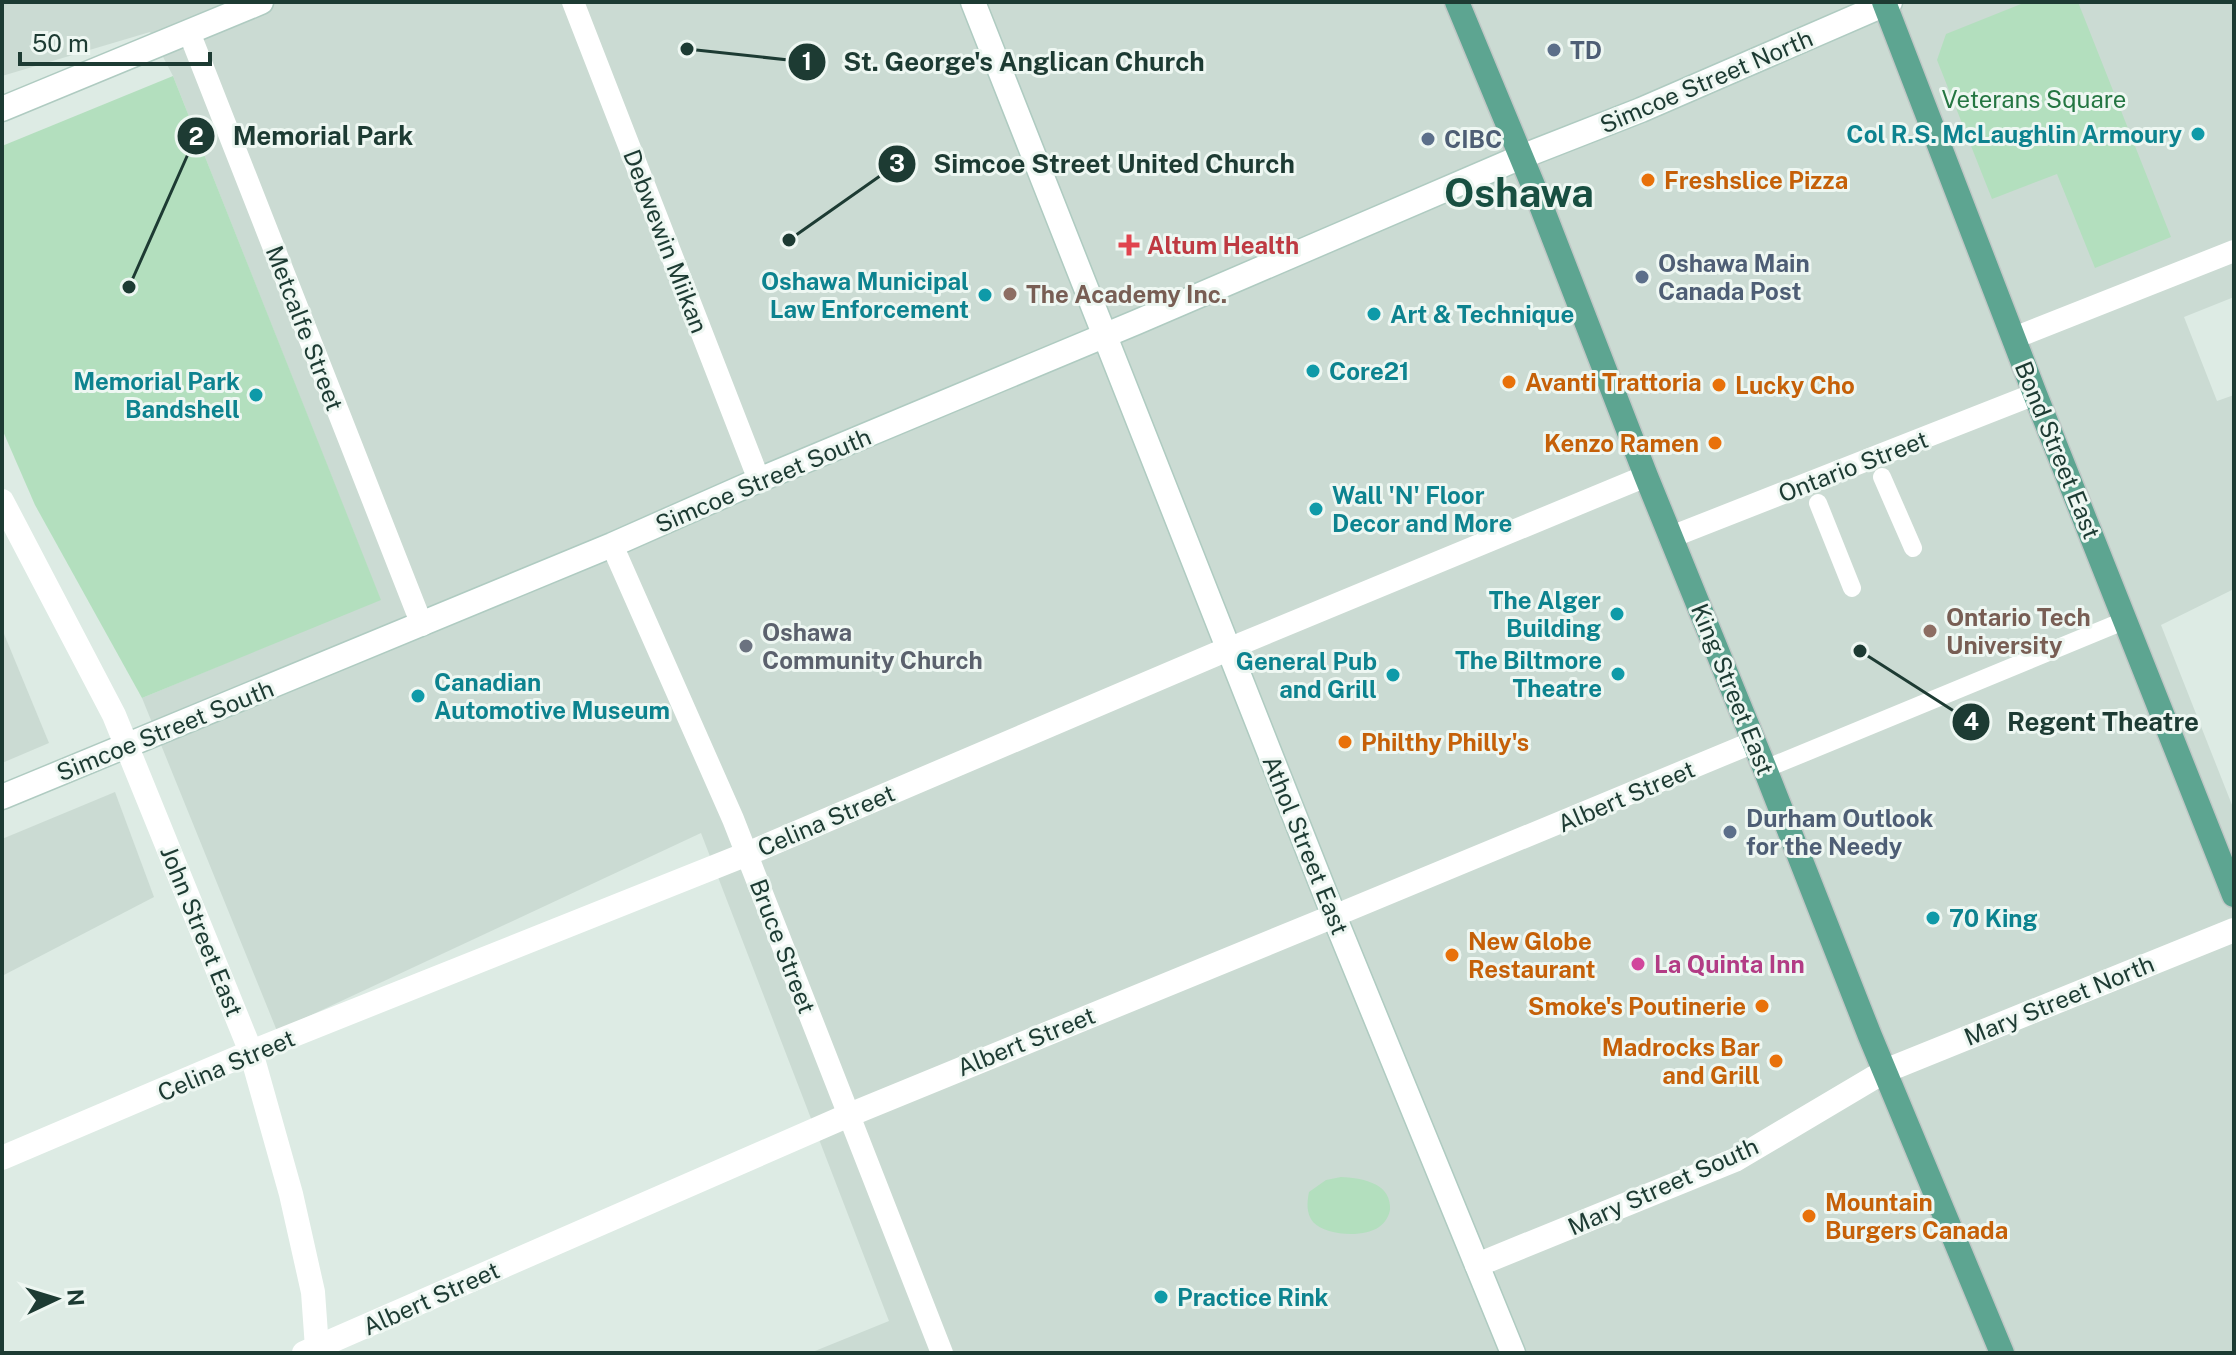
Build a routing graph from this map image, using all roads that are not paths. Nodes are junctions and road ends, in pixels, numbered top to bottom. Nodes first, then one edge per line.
1 (261, 2) edge
2 (573, 2) edge
3 (973, 2) edge
4 (1457, 2) edge
5 (1886, 3) edge
6 (189, 32) junction
7 (2, 109) edge
8 (1521, 157) junction
9 (2234, 251) edge
10 (1106, 335) junction
11 (2014, 338) junction
12 (2035, 394) junction
13 (1646, 476) junction
14 (1882, 477) dead end
15 (759, 480) junction
16 (2, 501) edge
17 (1818, 503) dead end
18 (1671, 537) junction
19 (612, 545) junction
20 (1913, 548) dead end
21 (1852, 588) dead end
22 (2126, 620) junction
23 (422, 625) junction
24 (1228, 649) junction
25 (1754, 742) junction
26 (127, 745) junction
27 (1765, 769) junction
28 (2, 797) edge
29 (747, 854) junction
30 (2234, 895) edge
31 (1334, 916) junction
32 (2234, 930) edge
33 (251, 1052) junction
34 (1885, 1071) junction
35 (849, 1115) junction
36 (2, 1158) edge
37 (1477, 1265) junction
38 (313, 1351) edge
39 (942, 1353) edge
40 (1513, 1353) edge
41 (2002, 1353) edge

1 - 6 street
2 - 15 street, Debwewin Miikan
3 - 10 street, Athol Street East
4 - 8 main road, King Street East
5 - 8 street, Simcoe Street North
5 - 11 main road, Bond Street East
6 - 7 street
6 - 23 street, Metcalfe Street
8 - 10 street, Simcoe Street South
8 - 13 main road, King Street East
9 - 11 street
10 - 15 street, Simcoe Street South
10 - 24 street, Athol Street East
11 - 12 main road, Bond Street East
12 - 18 street, Ontario Street
12 - 22 main road, Bond Street East
13 - 18 main road, King Street East
13 - 24 street, Celina Street
14 - 20 street
15 - 19 street, Simcoe Street South
16 - 26 street, John Street East
17 - 21 street
18 - 25 main road, King Street East
19 - 23 street, Simcoe Street South
19 - 29 street, Bruce Street
22 - 27 street
22 - 30 main road, Bond Street East
23 - 26 street, Simcoe Street South
24 - 29 street, Celina Street
24 - 31 street, Athol Street East
25 - 27 main road, King Street East
25 - 31 street, Albert Street
26 - 28 street, Simcoe Street South
26 - 33 street, John Street East
27 - 34 main road, King Street East
29 - 33 street, Celina Street
29 - 35 street, Bruce Street
31 - 35 street, Albert Street
31 - 37 street, Athol Street East
32 - 34 street, Mary Street North
33 - 36 street, Celina Street
33 - 38 street, John Street East
34 - 37 street, Mary Street South
34 - 41 main road, King Street East
35 - 38 street, Albert Street
35 - 39 street, Bruce Street
37 - 40 street, Athol Street East

